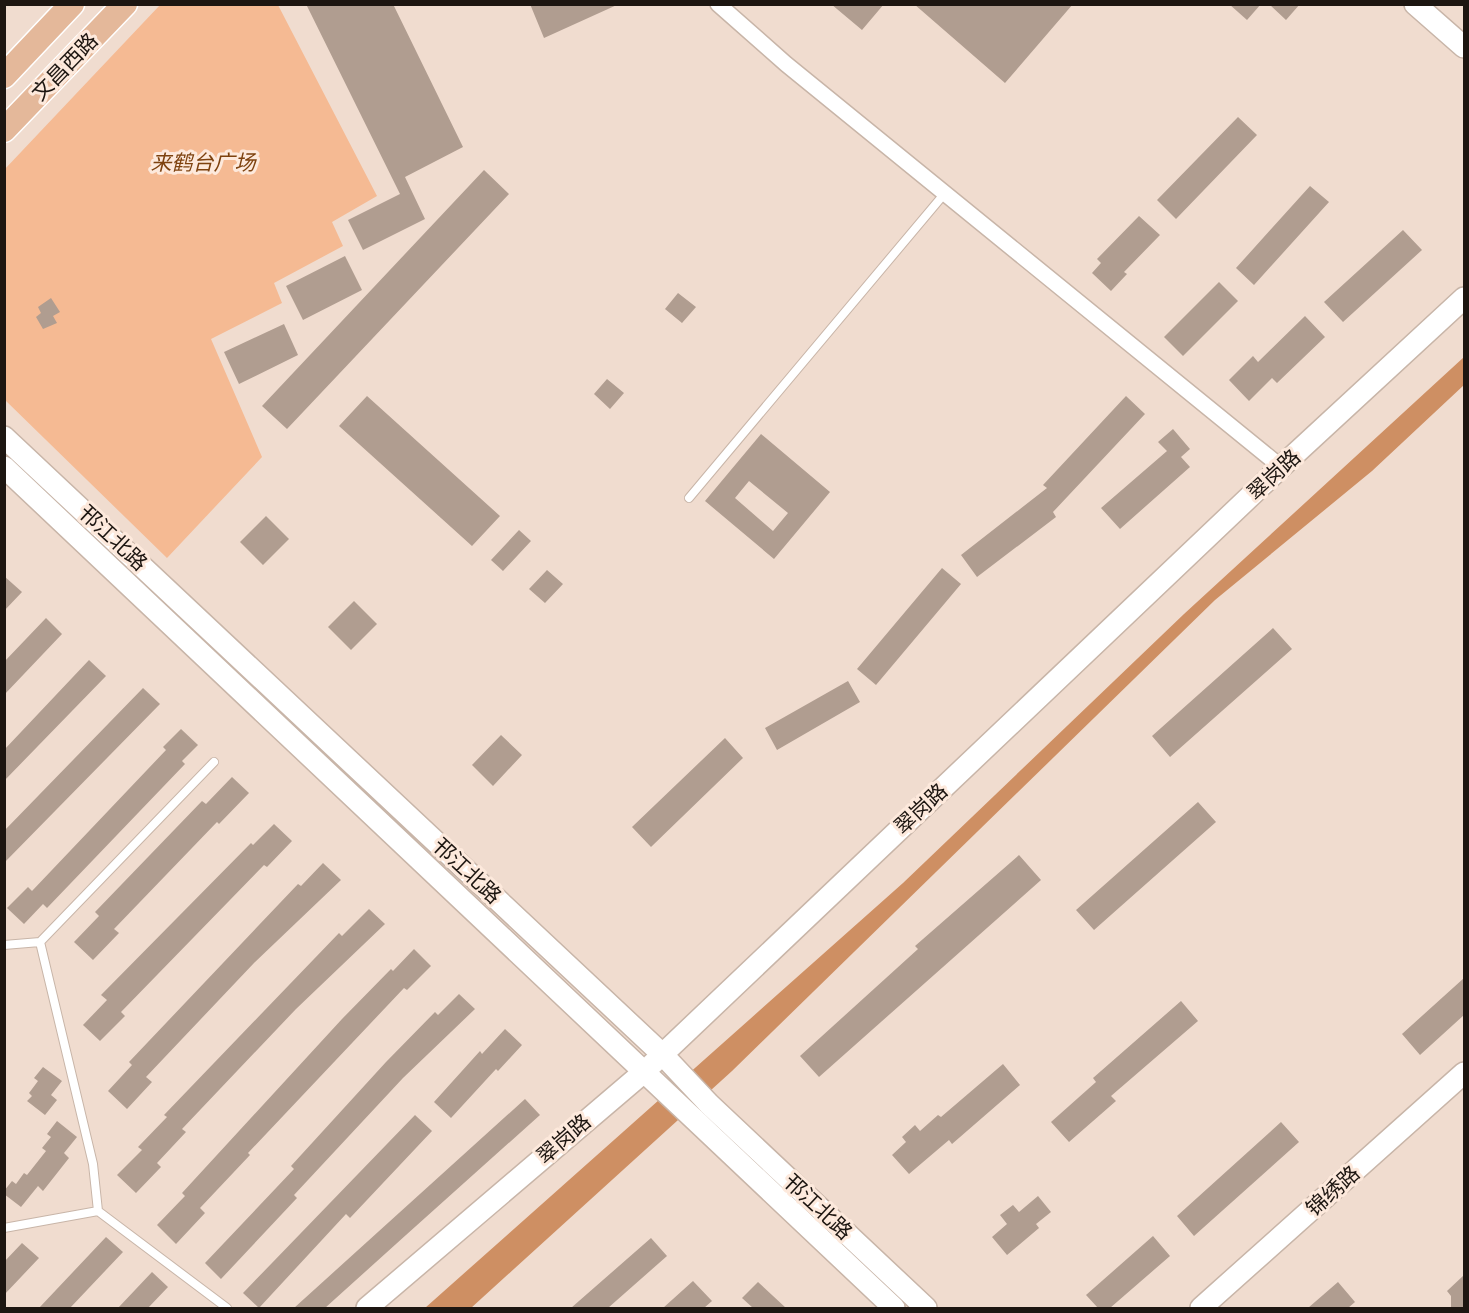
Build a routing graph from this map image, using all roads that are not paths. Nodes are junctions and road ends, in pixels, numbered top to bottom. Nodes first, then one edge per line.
1 (72, 4) edge
2 (124, 4) edge
3 (718, 4) edge
4 (1415, 4) edge
5 (1435, 4) edge
6 (1464, 30) edge
7 (1464, 47) edge
8 (4, 76) edge
9 (4, 130) edge
10 (945, 194) junction
11 (1464, 298) edge
12 (4, 437) edge
13 (4, 467) edge
14 (1281, 467) junction
15 (689, 498) dead end
16 (214, 762) dead end
17 (40, 942) junction
18 (4, 945) edge
19 (662, 1054) junction
20 (645, 1071) junction
21 (1464, 1073) edge
22 (704, 1112) junction
23 (98, 1211) junction
24 (4, 1228) edge
25 (227, 1308) edge
26 (367, 1308) edge
27 (894, 1308) edge
28 (926, 1308) edge
29 (1201, 1308) edge

1 - 8 main road, 文昌西路
2 - 9 main road, 文昌西路
3 - 10 street
4 - 7 main road
5 - 6 main road
10 - 14 street
10 - 15 lane
11 - 14 main road, 翠岗路
12 - 19 main road, 邗江北路
13 - 20 main road, 邗江北路
14 - 19 main road, 翠岗路
16 - 17 lane
17 - 18 lane
17 - 23 lane
19 - 20 main road, 翠岗路
19 - 22 main road, 邗江北路
20 - 22 main road, 邗江北路
20 - 26 main road, 翠岗路
21 - 29 main road, 锦绣路
22 - 27 main road, 邗江北路
22 - 28 main road, 邗江北路
23 - 24 lane
23 - 25 lane

